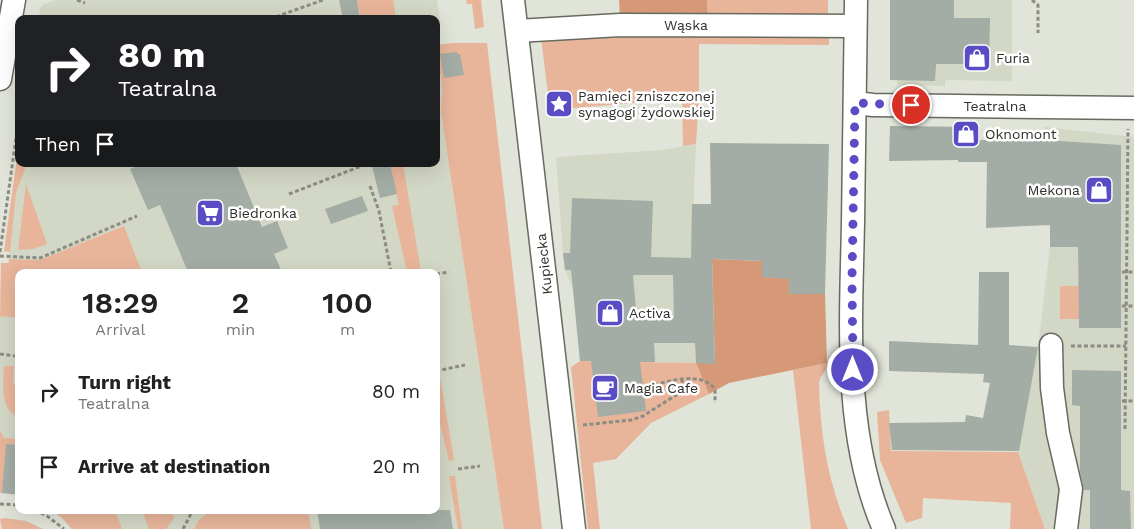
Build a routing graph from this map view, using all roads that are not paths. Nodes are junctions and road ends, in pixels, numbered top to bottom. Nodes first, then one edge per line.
1 (14, 0) edge
2 (513, 0) edge
3 (856, 0) edge
4 (856, 26) junction
5 (517, 31) junction
6 (0, 79) edge
7 (855, 103) junction
8 (1131, 118) edge
9 (1051, 345) road end
10 (574, 529) edge
11 (884, 529) edge
12 (1066, 529) edge

1 - 6 street
2 - 5 street, Kupiecka
3 - 4 street
4 - 5 street, Wąska
4 - 7 street
5 - 10 street, Kupiecka
7 - 8 street, Teatralna
7 - 11 street
9 - 12 street

